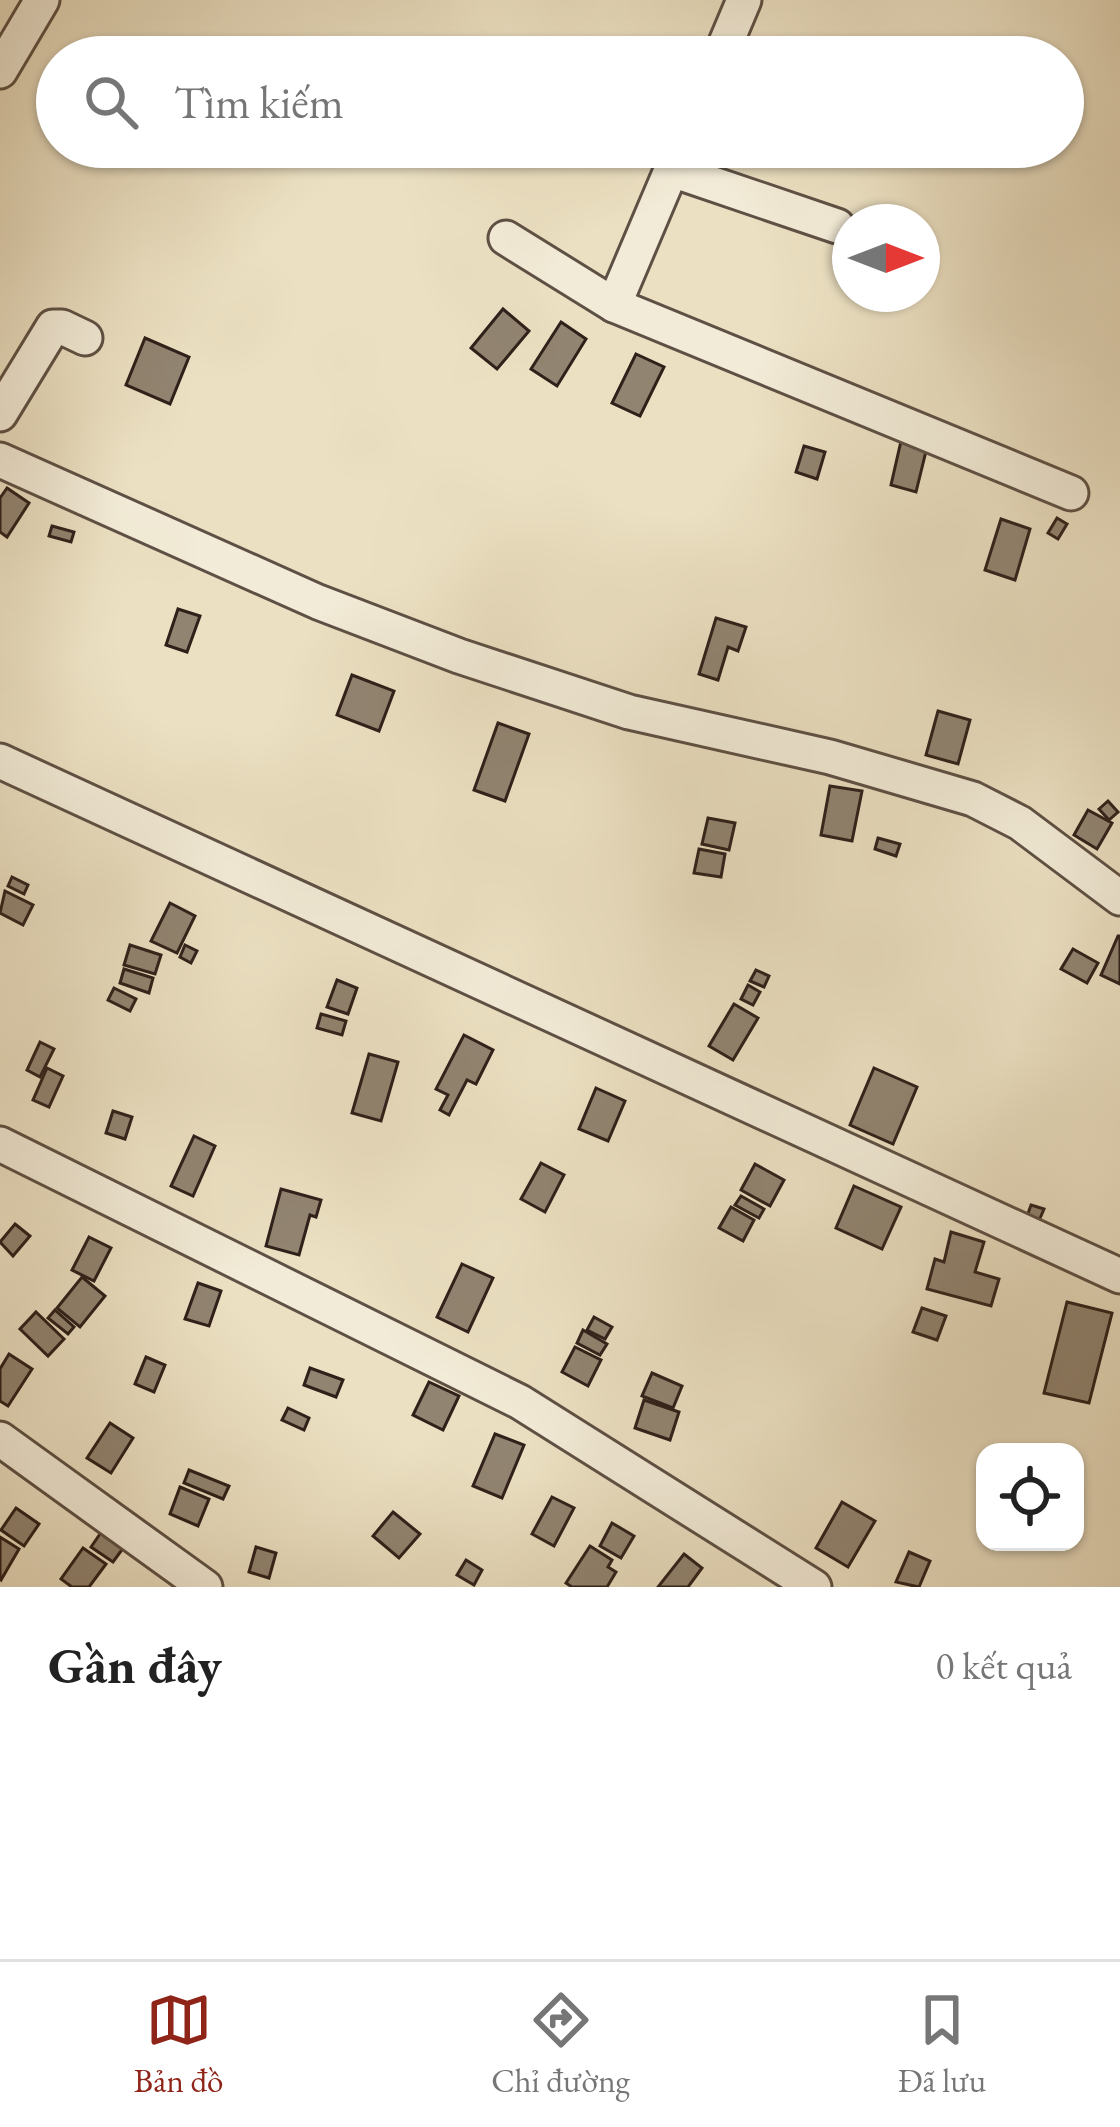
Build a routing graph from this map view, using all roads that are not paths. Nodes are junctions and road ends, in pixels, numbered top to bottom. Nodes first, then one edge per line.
1 (42, 0) edge
2 (745, 0) edge
3 (729, 36) edge
4 (0, 71) edge
5 (672, 168) edge
6 (700, 168) edge
7 (832, 223) edge
8 (506, 238) dead end
9 (614, 305) junction
10 (85, 338) dead end
11 (0, 414) edge
12 (0, 460) edge
13 (1071, 493) dead end
14 (0, 761) edge
15 (1120, 898) edge
16 (0, 1144) edge
17 (1120, 1276) edge
18 (0, 1439) edge
19 (205, 1587) edge
20 (814, 1587) edge

1 - 4 street
2 - 3 street
5 - 9 street
6 - 7 street
8 - 9 street
9 - 13 street
10 - 11 street
12 - 15 street
14 - 17 street
16 - 20 street
18 - 19 street

